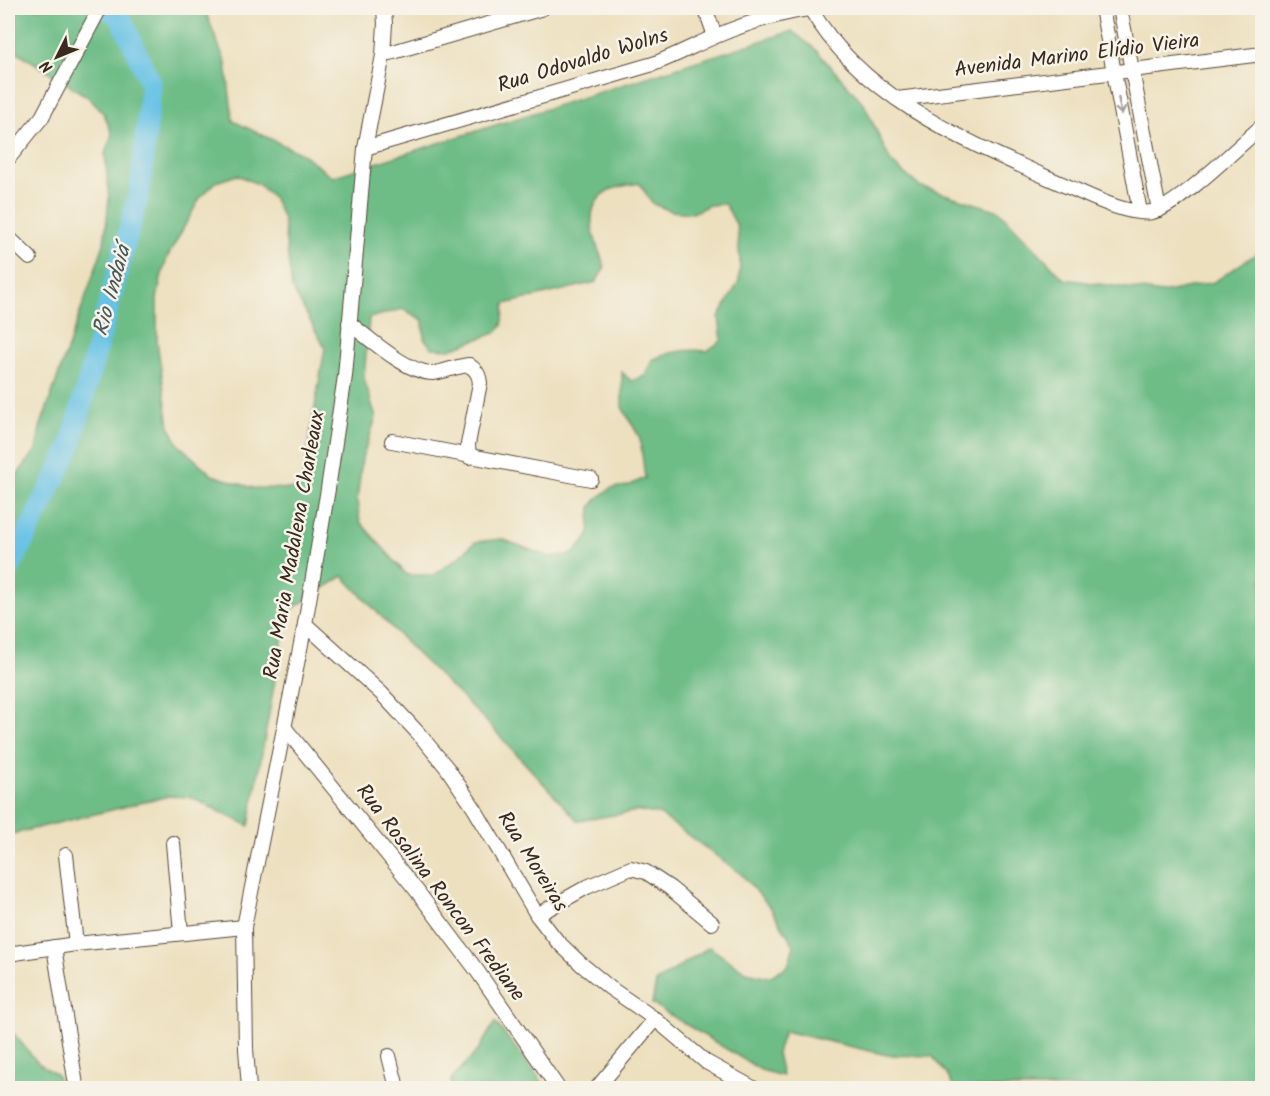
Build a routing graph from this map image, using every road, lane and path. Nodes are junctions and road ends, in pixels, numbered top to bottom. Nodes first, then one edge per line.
1 (384, 8) edge
2 (543, 8) edge
3 (705, 8) edge
4 (811, 8) edge
5 (1102, 8) edge
6 (1120, 8) edge
7 (99, 9) edge
8 (715, 36) junction
9 (1263, 54) edge
10 (383, 55) junction
11 (1131, 71) junction
12 (1114, 73) junction
13 (897, 99) junction
14 (1263, 126) edge
15 (365, 148) junction
16 (8, 159) edge
17 (1159, 210) junction
18 (1140, 212) junction
19 (8, 237) edge
20 (30, 258) dead end
21 (349, 323) junction
22 (392, 441) dead end
23 (469, 457) junction
24 (591, 479) dead end
25 (306, 624) junction
26 (284, 727) junction
27 (174, 843) dead end
28 (66, 855) dead end
29 (537, 915) junction
30 (712, 923) dead end
31 (244, 927) junction
32 (181, 933) junction
33 (76, 944) junction
34 (54, 947) junction
35 (8, 954) edge
36 (655, 1020) junction
37 (389, 1056) dead end
38 (76, 1085) dead end
39 (249, 1089) edge
40 (397, 1089) edge
41 (558, 1089) edge
42 (597, 1089) edge
43 (753, 1089) edge

1 - 10 street, Rua Maria Madalena Charleaux
2 - 10 street
3 - 8 street
4 - 8 street, Rua Odovaldo Wolns
4 - 13 street
5 - 12 street
6 - 11 street
7 - 16 street
8 - 15 street, Rua Odovaldo Wolns
9 - 11 street, Avenida Marino Elídio Vieira
10 - 15 street, Rua Maria Madalena Charleaux
11 - 12 street, Avenida Marino Elídio Vieira
11 - 17 street
12 - 13 street, Avenida Marino Elídio Vieira
12 -> 18 street
13 - 18 street
14 - 17 street
15 - 21 street, Rua Maria Madalena Charleaux
17 - 18 street
19 - 20 street
21 - 23 street
21 - 25 street, Rua Maria Madalena Charleaux
22 - 23 street
23 - 24 street
25 - 26 street, Rua Maria Madalena Charleaux
25 - 29 street, Rua Moreiras
26 - 31 street, Rua Maria Madalena Charleaux
26 - 41 street, Rua Rosalina Roncon Frediane
27 - 32 street
28 - 33 street
29 - 30 street
29 - 36 street, Rua Moreiras
31 - 32 street
31 - 39 street, Rua Maria Madalena Charleaux
32 - 33 street
33 - 34 street
34 - 35 street
34 - 38 street
36 - 42 street
36 - 43 street, Rua Moreiras
37 - 40 street

